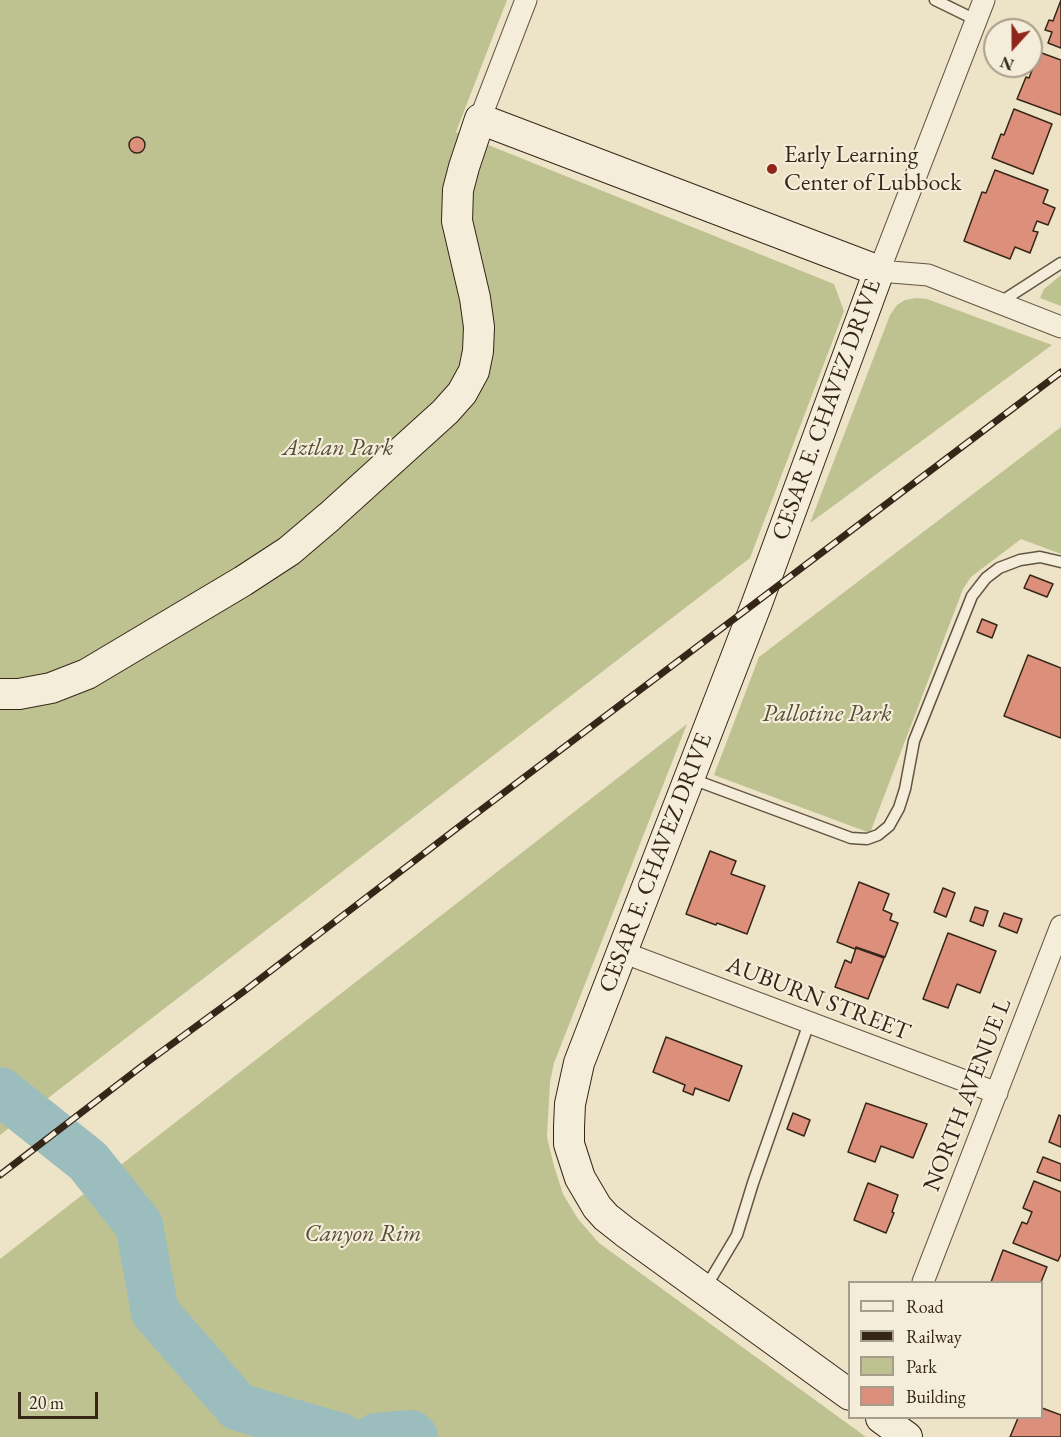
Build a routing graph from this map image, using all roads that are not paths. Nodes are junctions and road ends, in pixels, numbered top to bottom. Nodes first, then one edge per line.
1 (526, 0) edge
2 (935, 0) edge
3 (984, 0) edge
4 (976, 20) junction
5 (480, 119) junction
6 (1061, 262) edge
7 (879, 271) junction
8 (999, 303) junction
9 (1061, 327) edge
10 (1061, 562) edge
11 (0, 694) edge
12 (689, 778) junction
13 (1061, 926) edge
14 (622, 952) junction
15 (809, 1023) junction
16 (997, 1093) junction
17 (923, 1281) edge
18 (705, 1290) junction
19 (848, 1394) edge
20 (882, 1419) edge
21 (907, 1437) edge

1 - 5 street
2 - 4 lane
3 - 4 street
4 - 7 street
5 - 7 street, CESAR E. CHAVEZ DRIVE
5 - 11 street
6 - 8 lane
7 - 8 street
7 - 12 street, CESAR E. CHAVEZ DRIVE
8 - 9 street
10 - 12 lane
12 - 14 street, CESAR E. CHAVEZ DRIVE
13 - 16 street, NORTH AVENUE L
14 - 15 street, AUBURN STREET
14 - 18 street, CESAR E. CHAVEZ DRIVE
15 - 16 street, AUBURN STREET
15 - 18 lane
16 - 17 street, NORTH AVENUE L
18 - 19 street, CESAR E. CHAVEZ DRIVE
20 - 21 street

